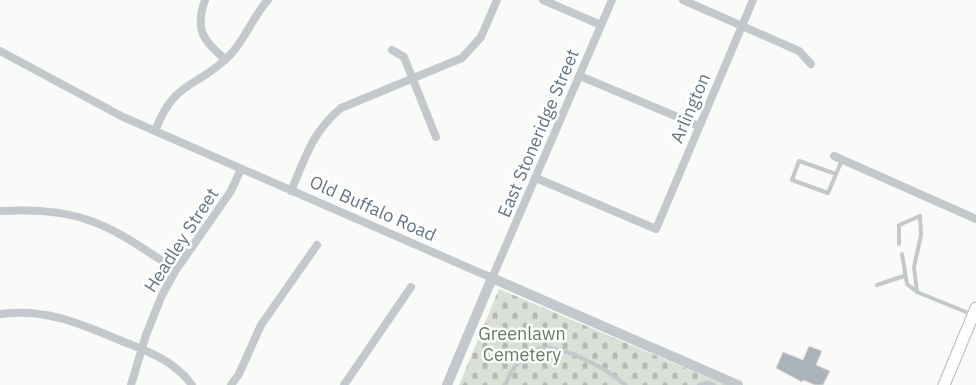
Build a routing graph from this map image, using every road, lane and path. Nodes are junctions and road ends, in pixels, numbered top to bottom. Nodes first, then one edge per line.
1 (205, 0) edge
2 (268, 0) edge
3 (497, 0) edge
4 (543, 0) edge
5 (612, 0) edge
6 (682, 0) edge
7 (753, 0) edge
8 (601, 25) junction
9 (742, 26) junction
10 (392, 50) dead end
11 (0, 51) edge
12 (225, 59) junction
13 (810, 64) dead end
14 (580, 76) junction
15 (413, 79) junction
16 (699, 126) junction
17 (155, 131) junction
18 (436, 137) dead end
19 (838, 158) joint
20 (241, 169) junction
21 (836, 174) junction
22 (536, 178) junction
23 (291, 190) junction
24 (0, 211) edge
25 (976, 219) edge
26 (317, 244) dead end
27 (899, 244) dead end
28 (902, 254) dead end
29 (176, 270) junction
30 (904, 276) junction
31 (492, 278) junction
32 (877, 285) dead end
33 (411, 287) dead end
34 (917, 292) junction
35 (975, 311) edge
36 (2, 314) dead end
37 (142, 349) junction
38 (132, 385) edge
39 (192, 385) edge
40 (231, 385) edge
41 (344, 385) edge
42 (447, 385) edge
43 (505, 385) edge
44 (626, 385) edge
45 (699, 385) edge
46 (714, 385) edge
47 (738, 385) edge
48 (944, 385) edge

1 - 12 street
2 - 12 street
3 - 15 street
4 - 8 street
5 - 8 street, East Stoneridge Street
6 - 9 street
7 - 9 street, Arlington
8 - 14 street, East Stoneridge Street
9 - 13 street
9 - 16 street, Arlington
10 - 15 street
11 - 17 street, Old Buffalo Road
12 - 17 street
14 - 16 street
14 - 22 street, East Stoneridge Street
15 - 18 street
15 - 23 street
16 - 22 street, Arlington
17 - 20 street, Old Buffalo Road
19 - 21 lane
19 - 25 street
20 - 23 street, Old Buffalo Road
20 - 29 street, Headley Street
21 - 21 lane
22 - 31 street, East Stoneridge Street
23 - 31 street, Old Buffalo Road
24 - 29 street
26 - 40 street
27 - 34 lane
28 - 30 lane
29 - 37 street, Headley Street
30 - 32 lane
30 - 34 lane
31 - 42 street
31 - 47 street, Old Buffalo Road
33 - 41 street
34 - 35 lane
35 - 48 main road
36 - 37 street
37 - 38 street, Headley Street
37 - 39 street
43 - 44 lane
45 - 46 lane

